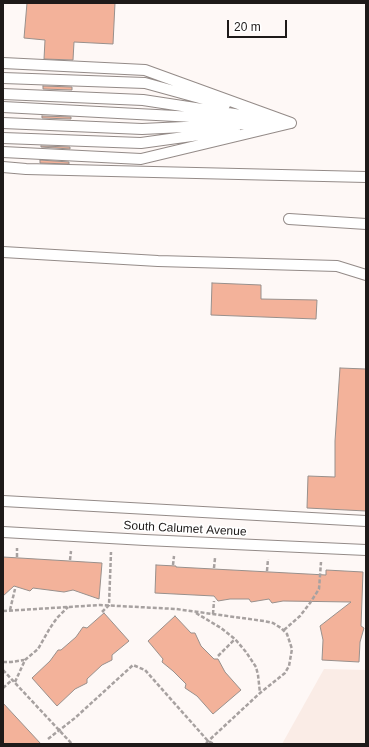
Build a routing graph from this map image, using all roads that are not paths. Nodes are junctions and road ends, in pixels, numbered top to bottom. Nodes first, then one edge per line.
1 (3, 63) edge
2 (3, 78) edge
3 (3, 94) edge
4 (3, 108) edge
5 (3, 122) edge
6 (291, 122) junction
7 (3, 138) edge
8 (3, 152) edge
9 (3, 168) edge
10 (366, 177) edge
11 (289, 218) dead end
12 (366, 224) edge
13 (3, 252) edge
14 (366, 275) edge
15 (3, 501) edge
16 (366, 521) edge
17 (3, 532) edge
18 (366, 550) edge

1 - 6 lane
2 - 6 lane
3 - 6 lane
4 - 6 lane
5 - 6 lane
6 - 7 lane
6 - 8 lane
9 - 10 lane
11 - 12 lane
13 - 14 lane
15 - 16 lane
17 - 18 lane, South Calumet Avenue

